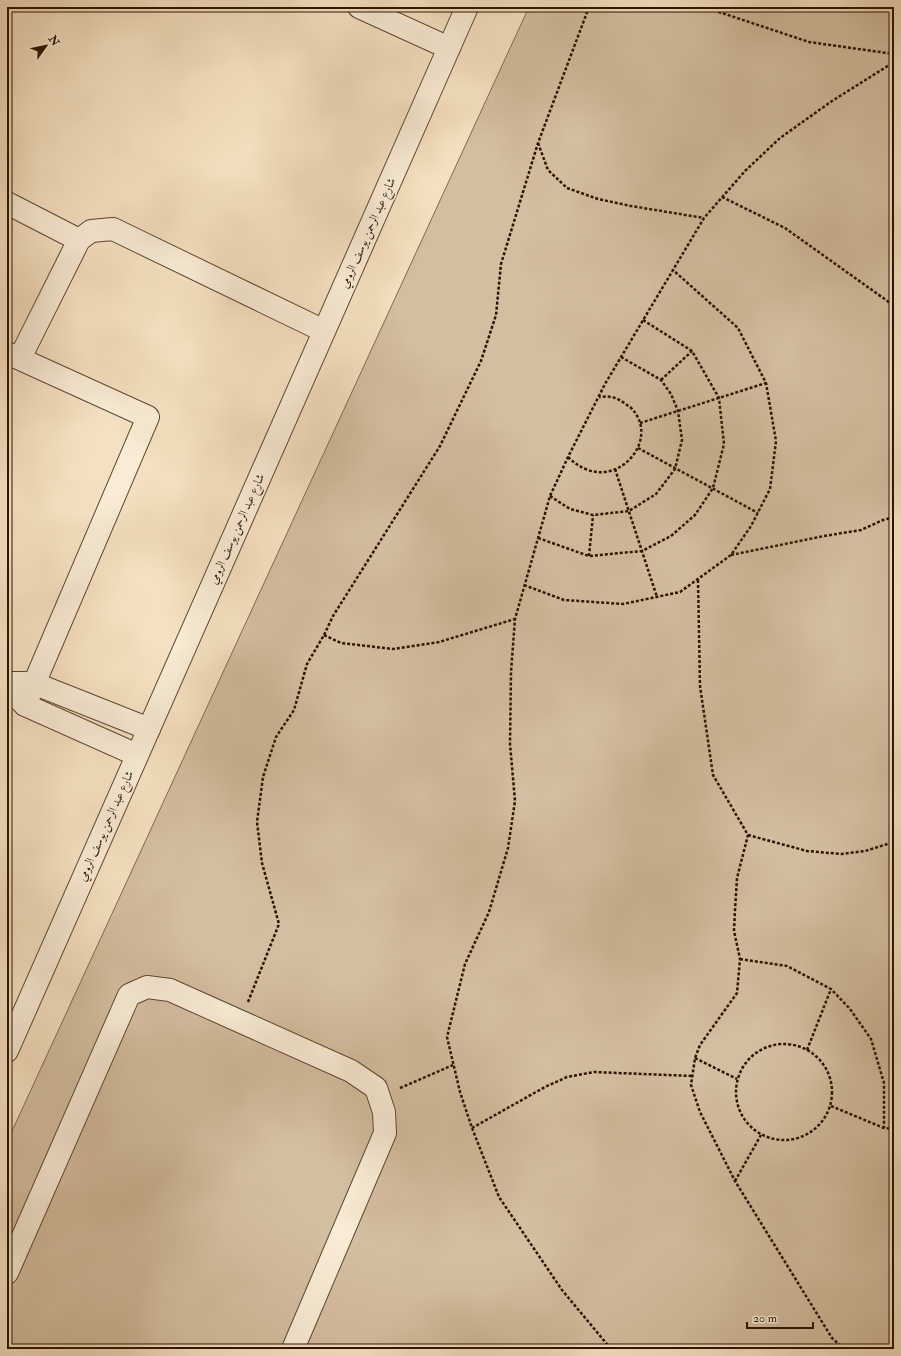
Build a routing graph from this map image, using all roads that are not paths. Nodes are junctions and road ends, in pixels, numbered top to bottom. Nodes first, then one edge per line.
1 (359, 7) edge
2 (467, 7) edge
3 (449, 48) junction
4 (7, 203) edge
5 (79, 240) junction
6 (324, 331) junction
7 (13, 356) edge
8 (7, 683) edge
9 (34, 683) junction
10 (7, 688) edge
11 (25, 705) junction
12 (149, 729) junction
13 (137, 755) junction
14 (7, 1051) edge
15 (7, 1273) edge
16 (293, 1349) edge

1 - 3 street
2 - 3 street, شارع عبد الرحمن يوسف الرومي
3 - 6 street, شارع عبد الرحمن يوسف الرومي
4 - 5 street
5 - 6 street
5 - 7 street
6 - 12 street, شارع عبد الرحمن يوسف الرومي
7 - 9 street
8 - 9 street
9 - 11 street
9 - 12 street
10 - 11 street
11 - 13 street
12 - 13 street, شارع عبد الرحمن يوسف الرومي
13 - 14 street, شارع عبد الرحمن يوسف الرومي
15 - 16 street

